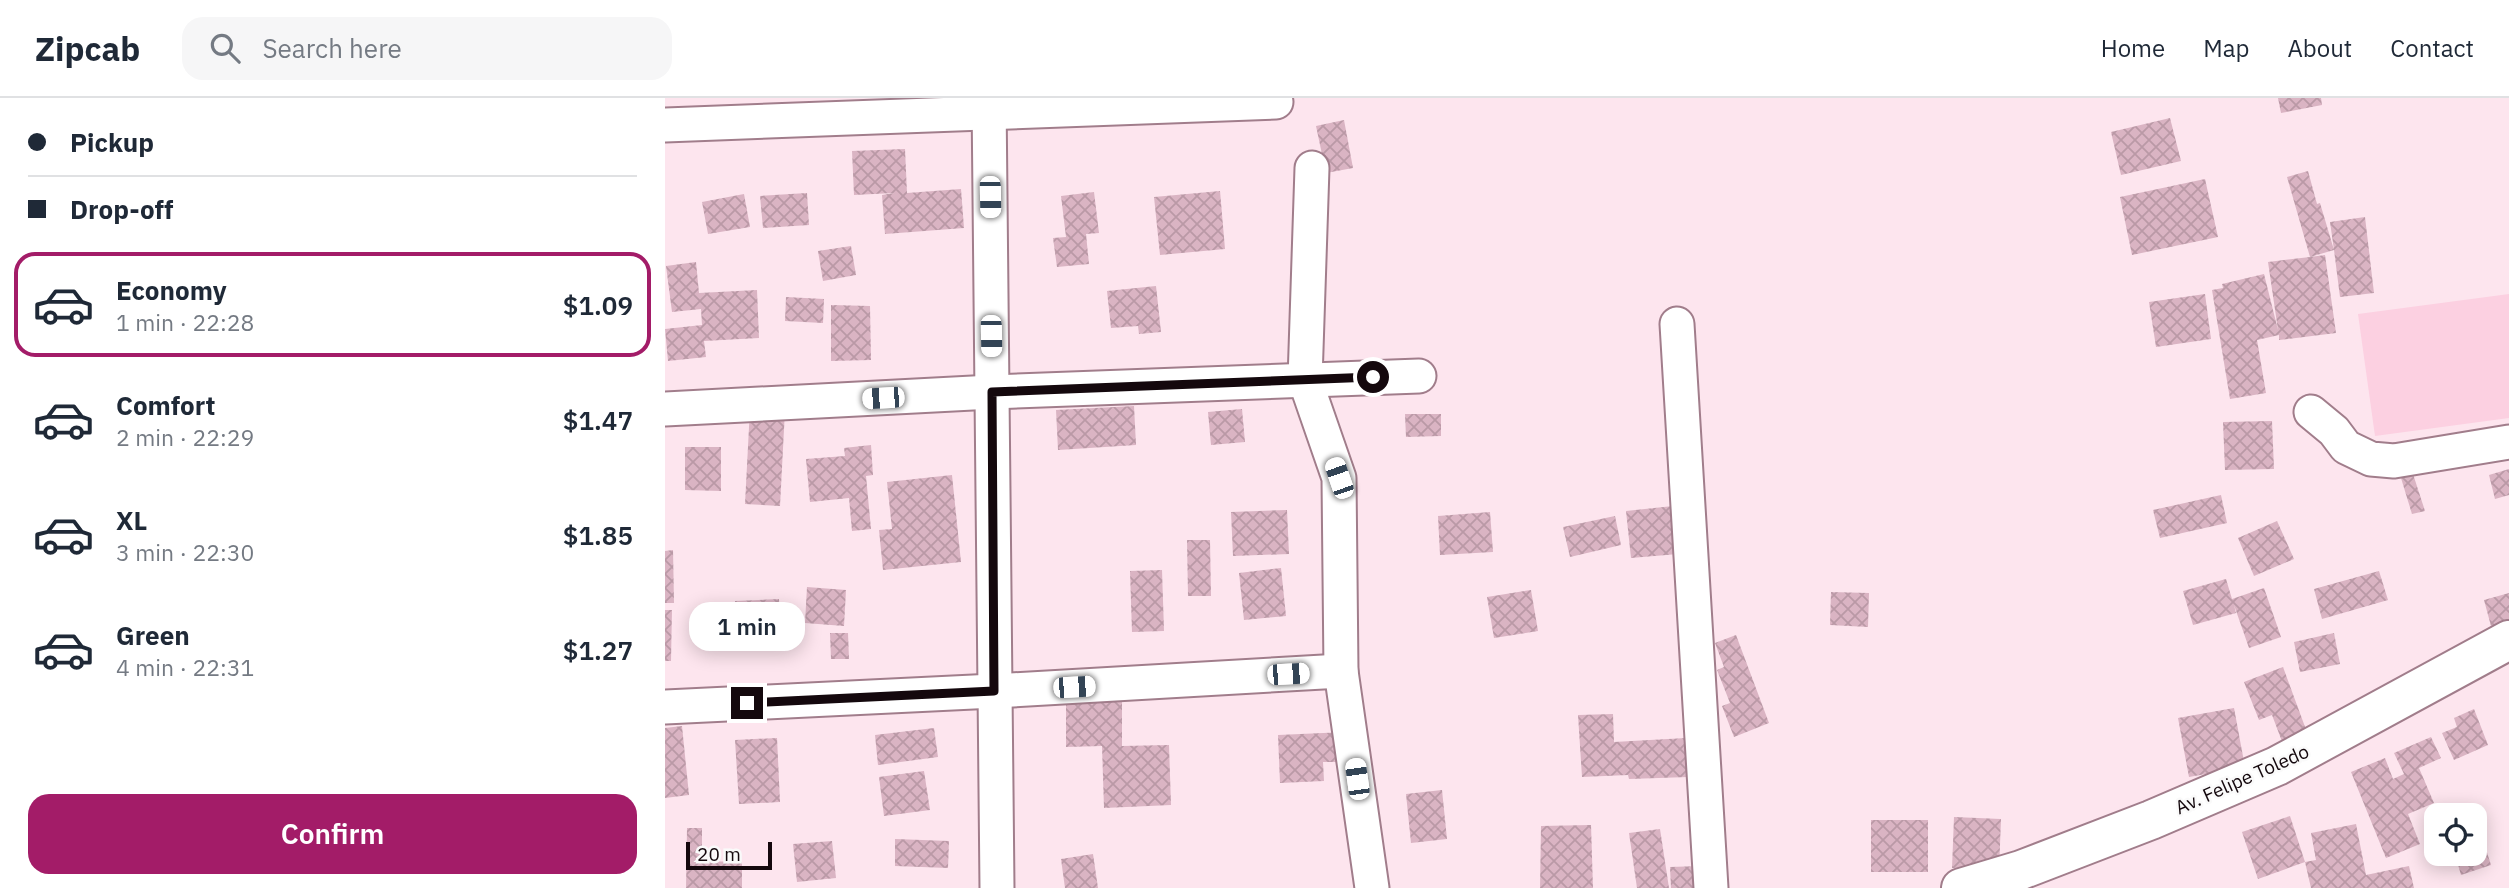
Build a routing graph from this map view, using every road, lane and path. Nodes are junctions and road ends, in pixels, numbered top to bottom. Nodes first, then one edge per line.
1 (1276, 102) dead end
2 (989, 105) edge
3 (665, 125) edge
4 (1312, 168) dead end
5 (1677, 324) dead end
6 (1419, 376) dead end
7 (1305, 380) junction
8 (992, 392) junction
9 (665, 409) edge
10 (2311, 412) dead end
11 (2509, 442) edge
12 (2509, 640) edge
13 (1341, 671) junction
14 (994, 691) junction
15 (665, 707) edge
16 (2023, 879) edge
17 (997, 888) edge
18 (1373, 888) edge
19 (1711, 888) edge
20 (1961, 888) edge

1 - 2 street
2 - 3 street
2 - 8 street
4 - 7 street
5 - 19 street
6 - 7 street
7 - 8 street
7 - 13 street
8 - 9 street
8 - 14 street
10 - 11 street
12 - 16 main road, Av. Felipe Toledo
13 - 14 street
13 - 18 street
14 - 15 street
14 - 17 street
16 - 20 main road, Av. Felipe Toledo

